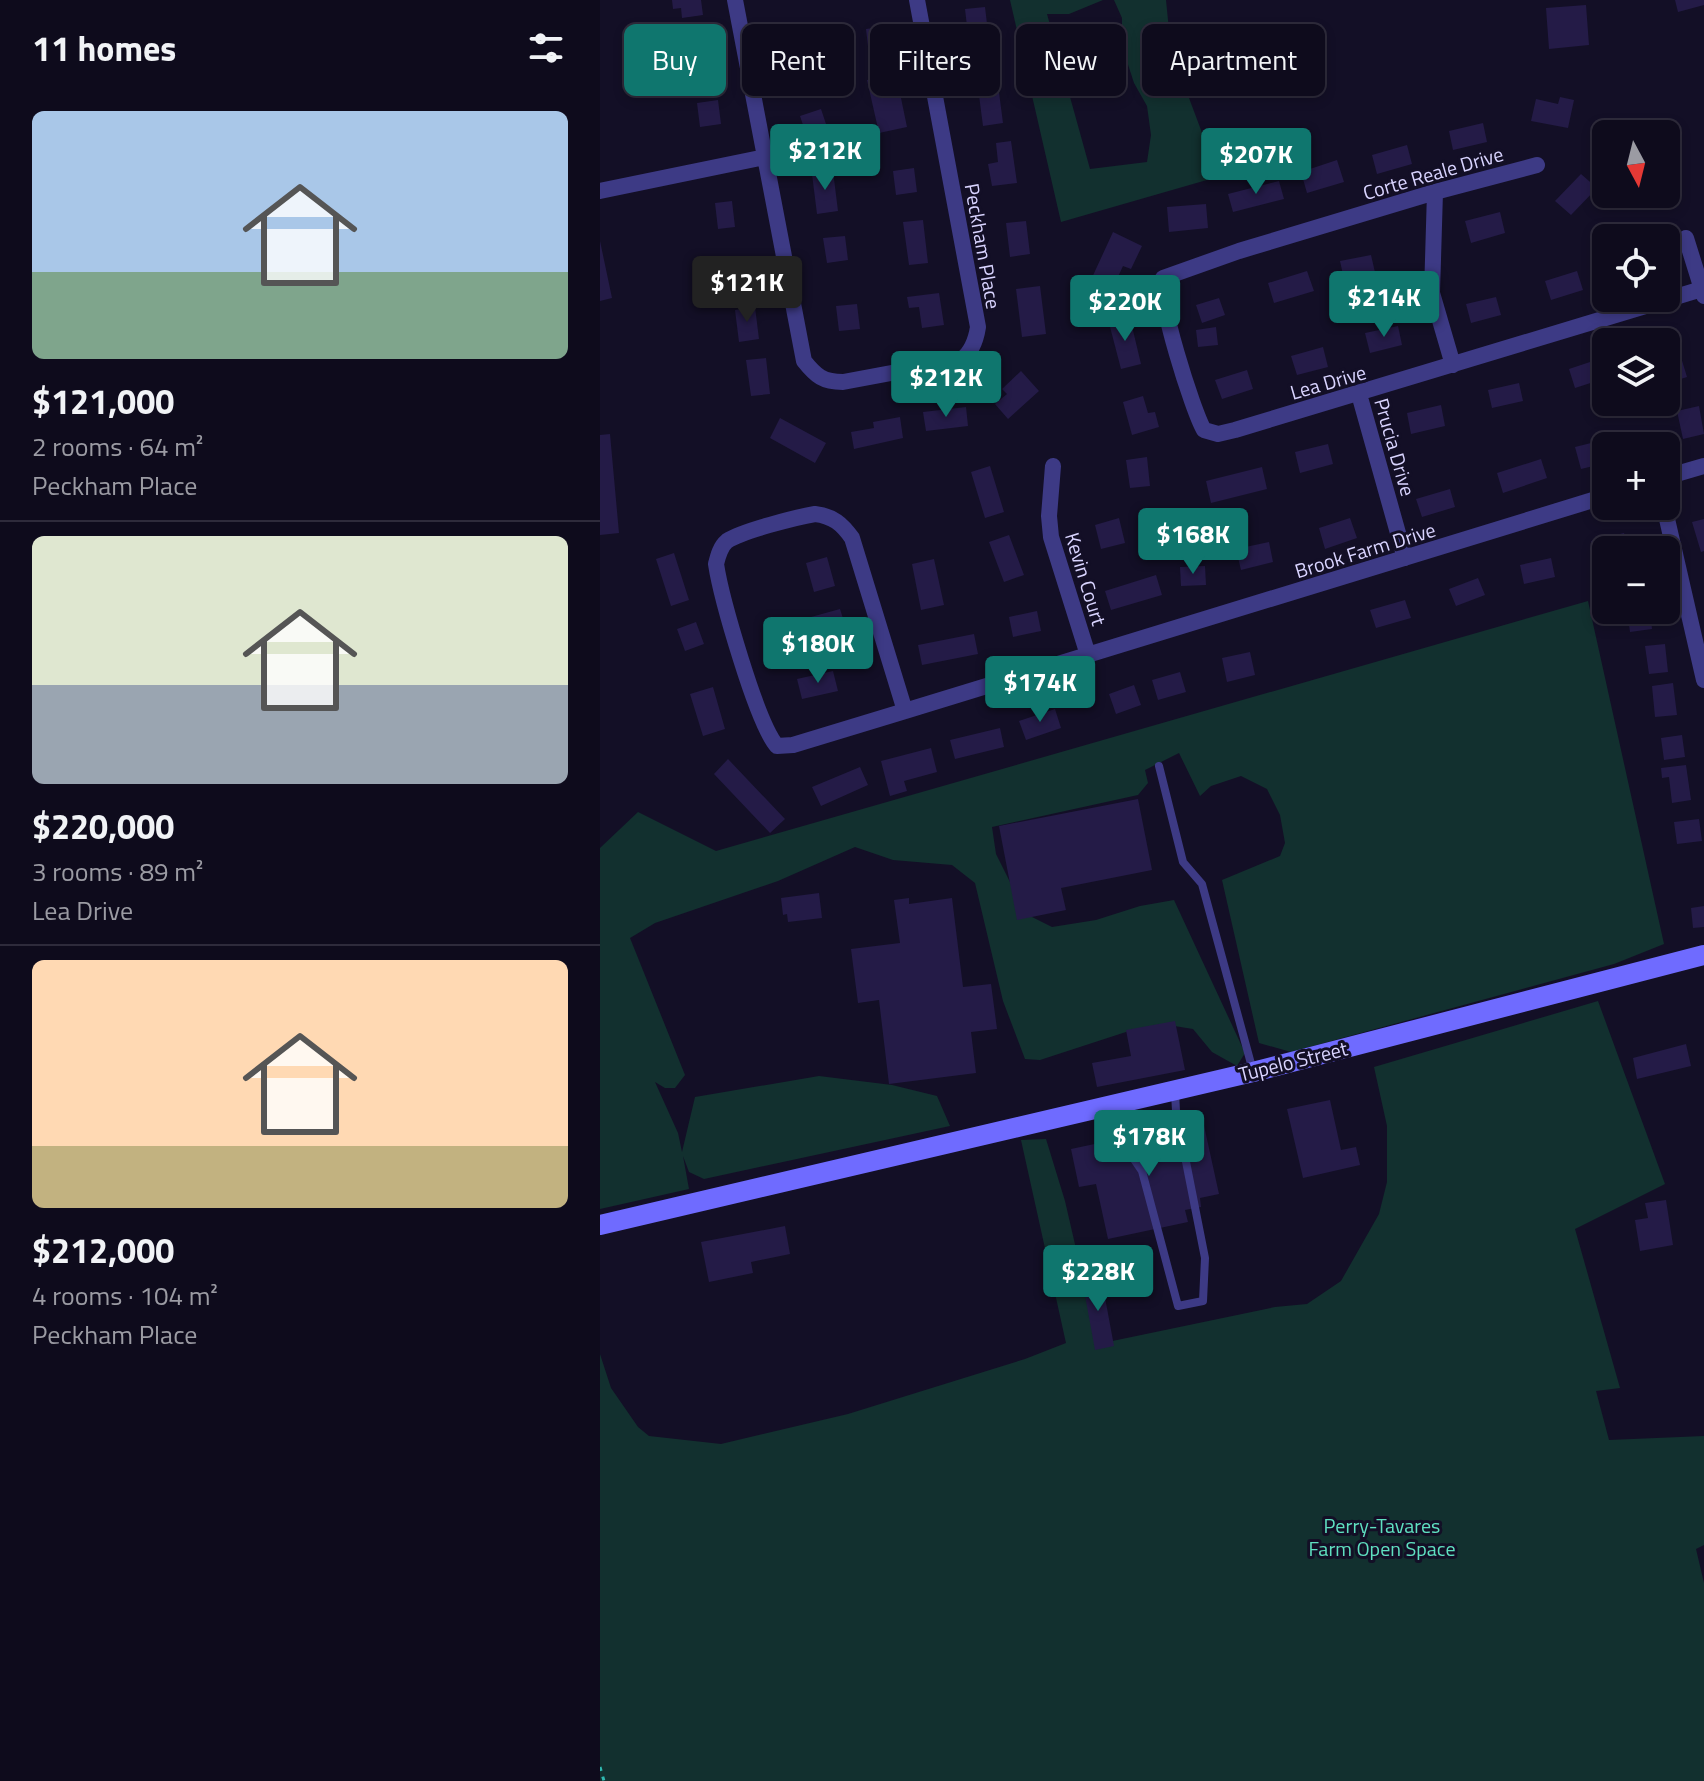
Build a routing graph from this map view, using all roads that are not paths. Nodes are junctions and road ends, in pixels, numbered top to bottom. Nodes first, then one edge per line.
1 (735, 0) edge
2 (917, 0) edge
3 (765, 157) junction
4 (1537, 165) dead end
5 (600, 191) edge
6 (1435, 192) junction
7 (1686, 238) dead end
8 (1160, 283) joint
9 (1703, 293) edge
10 (1453, 365) junction
11 (1359, 394) junction
12 (1053, 466) dead end
13 (1704, 466) edge
14 (1680, 473) edge
15 (1592, 500) edge
16 (1667, 520) edge
17 (1405, 558) junction
18 (1088, 655) junction
19 (1704, 680) edge
20 (905, 711) junction
21 (1159, 766) dead end
22 (1704, 955) edge
23 (1253, 1072) junction
24 (1175, 1090) junction
25 (1110, 1106) junction
26 (1181, 1135) junction
27 (1129, 1152) junction
28 (600, 1225) edge

1 - 3 street
2 - 3 street, Peckham Place
3 - 5 street
4 - 6 street, Corte Reale Drive
6 - 8 street, Corte Reale Drive
6 - 10 street
7 - 9 street
8 - 11 street, Lea Drive
9 - 10 street, Lea Drive
10 - 11 street, Lea Drive
11 - 17 street, Prucia Drive
12 - 18 street, Kevin Court
13 - 14 street
15 - 17 street, Brook Farm Drive
16 - 19 street
17 - 18 street, Brook Farm Drive
18 - 20 street, Brook Farm Drive
20 - 20 street, Brook Farm Drive
21 - 23 lane
22 - 23 main road, Tupelo Street
23 - 24 main road, Tupelo Street
24 - 25 main road, Tupelo Street
24 - 26 lane
25 - 27 lane
25 - 28 main road, Tupelo Street
26 - 27 lane
26 - 27 lane

